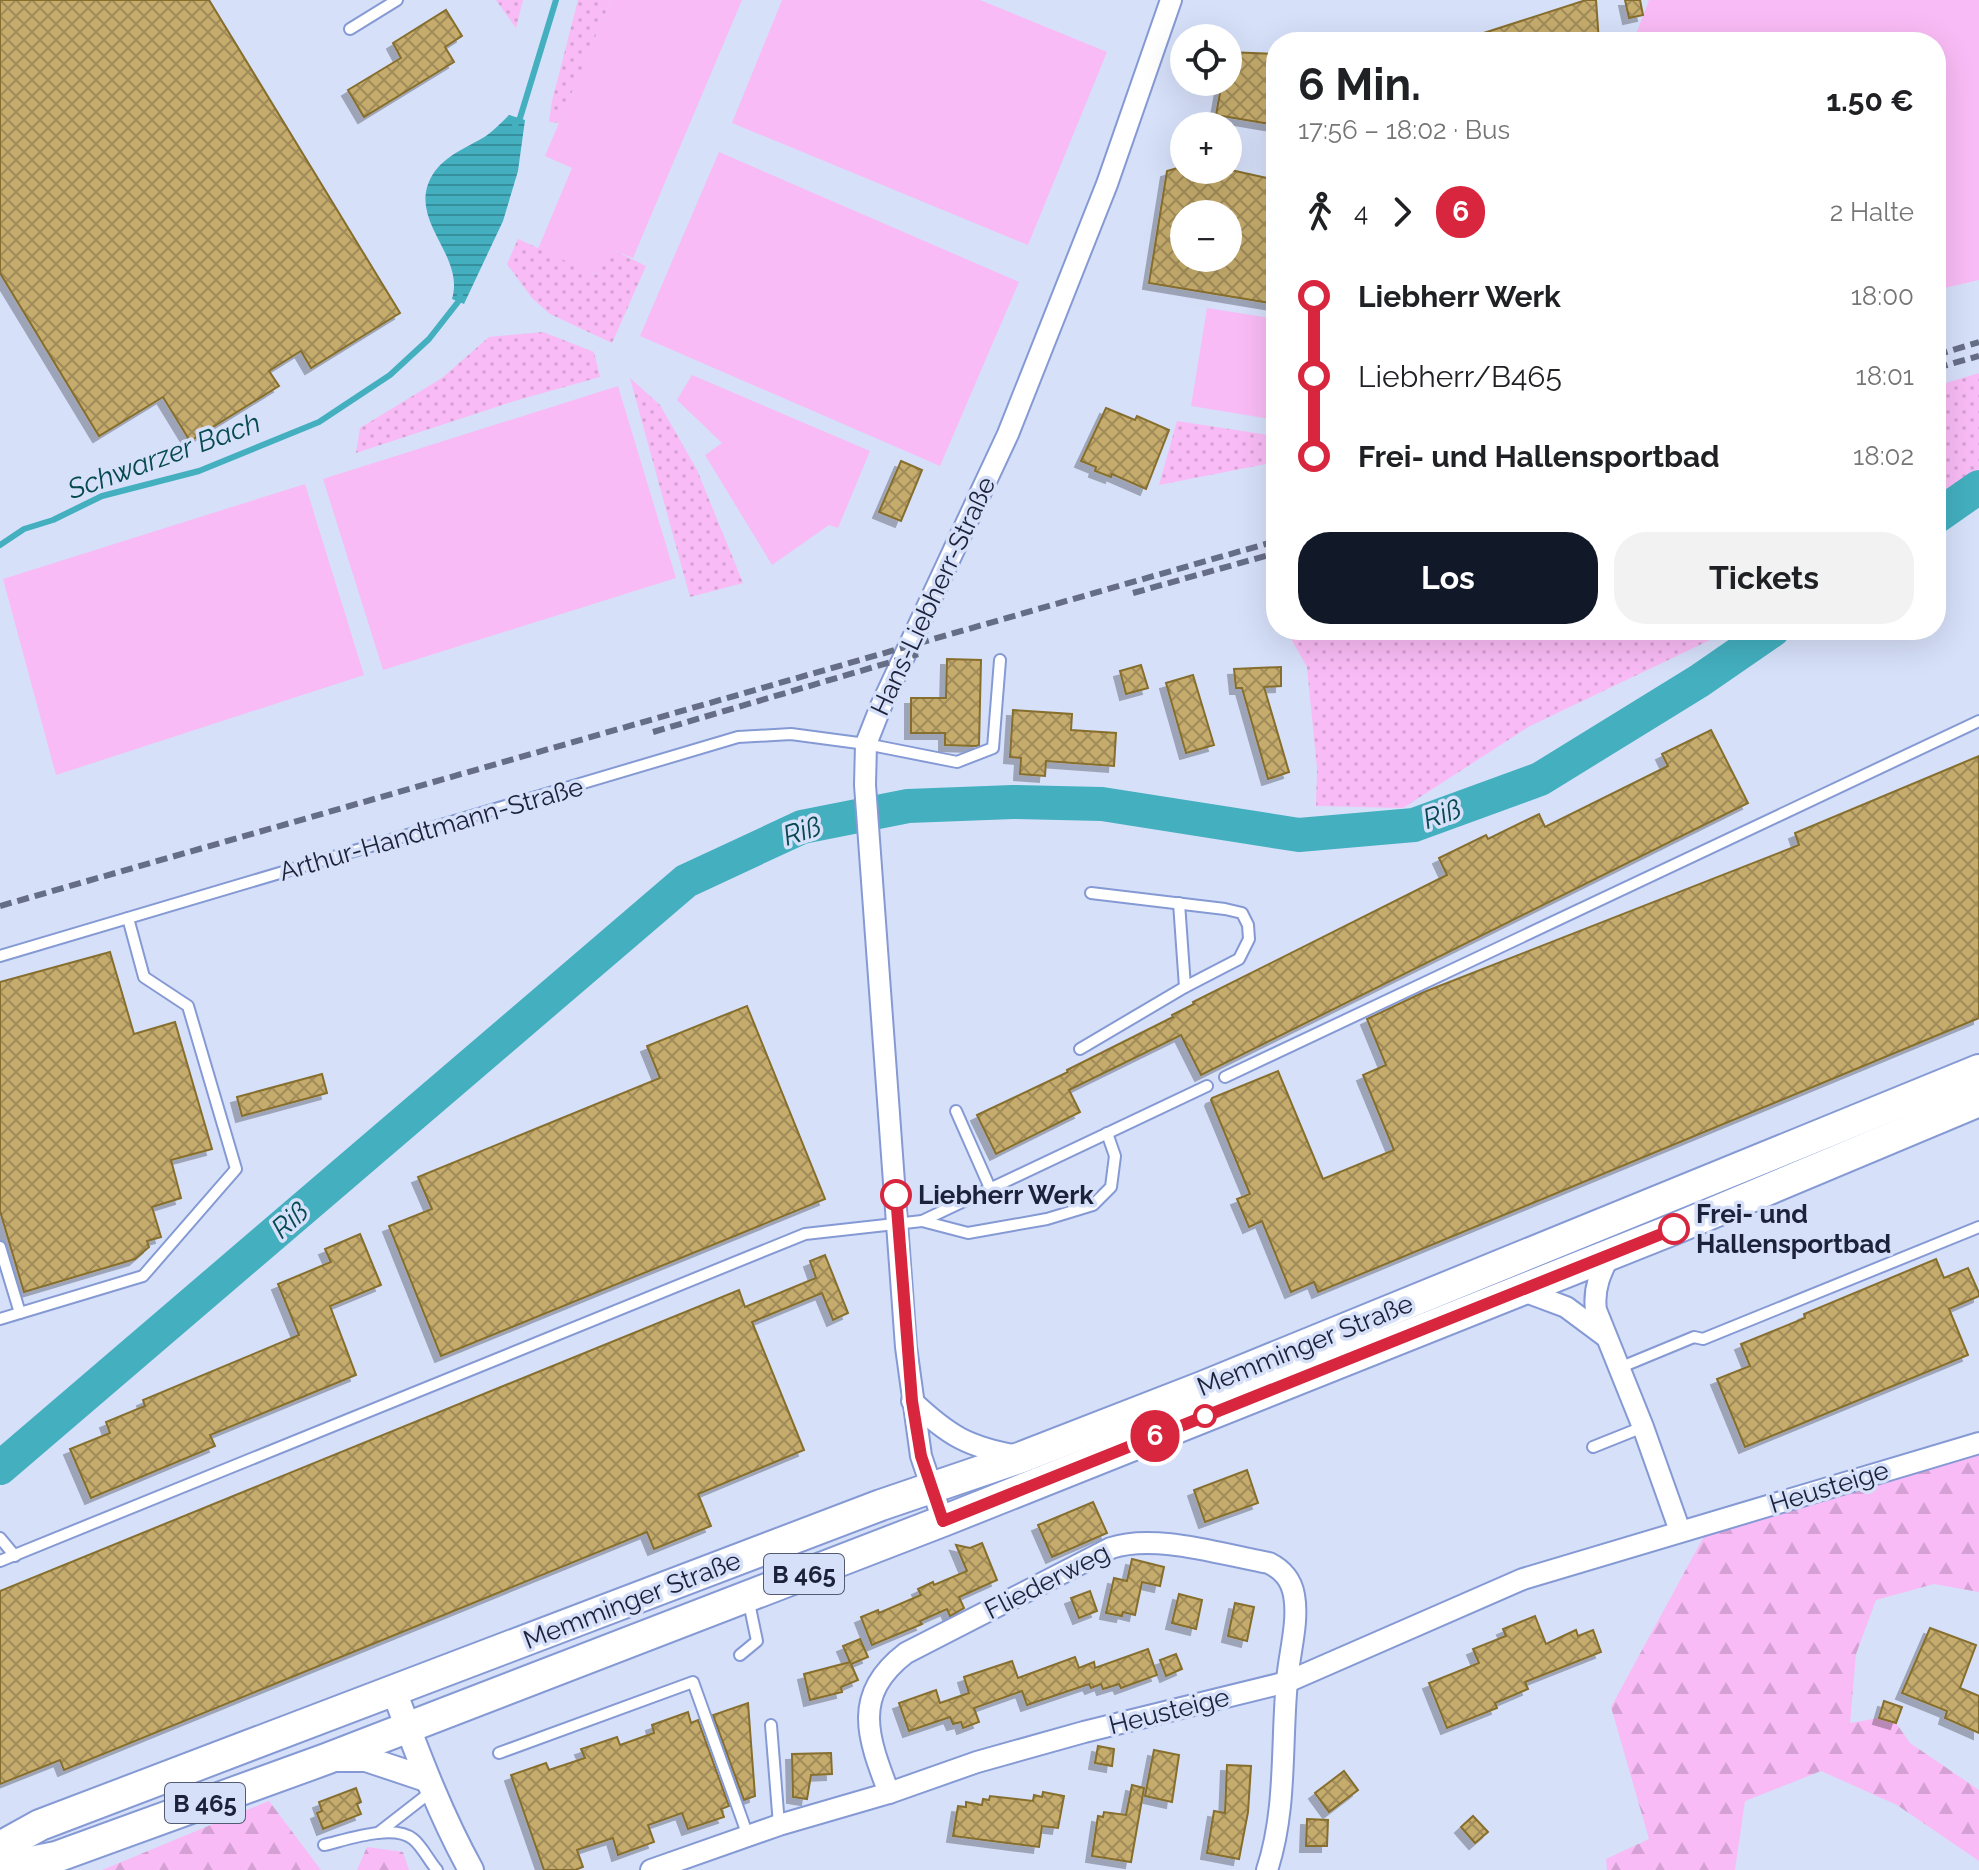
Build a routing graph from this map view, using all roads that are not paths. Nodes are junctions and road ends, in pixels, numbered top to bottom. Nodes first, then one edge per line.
1 (397, 0) edge
2 (1171, 0) edge
3 (350, 29) dead end
4 (1000, 660) dead end
5 (1979, 721) edge
6 (866, 744) junction
7 (1091, 893) dead end
8 (1179, 903) junction
9 (128, 918) junction
10 (0, 956) edge
11 (1185, 987) junction
12 (1080, 1049) dead end
13 (1979, 1070) edge
14 (1225, 1077) dead end
15 (1207, 1086) dead end
16 (1979, 1101) edge
17 (956, 1111) dead end
18 (1107, 1133) junction
19 (990, 1188) junction
20 (922, 1221) junction
21 (898, 1223) junction
22 (1979, 1227) edge
23 (0, 1247) edge
24 (1611, 1252) junction
25 (1518, 1289) junction
26 (20, 1313) junction
27 (0, 1319) edge
28 (1605, 1337) junction
29 (1619, 1368) junction
30 (912, 1401) junction
31 (1643, 1427) junction
32 (1979, 1443) edge
33 (1593, 1447) dead end
34 (1022, 1457) junction
35 (932, 1488) junction
36 (943, 1521) junction
37 (1680, 1531) junction
38 (0, 1538) edge
39 (15, 1556) junction
40 (0, 1561) edge
41 (748, 1596) junction
42 (740, 1655) dead end
43 (1287, 1682) junction
44 (394, 1691) junction
45 (771, 1725) dead end
46 (408, 1727) junction
47 (499, 1753) dead end
48 (326, 1759) junction
49 (429, 1785) junction
50 (889, 1793) junction
51 (779, 1825) junction
52 (378, 1833) junction
53 (748, 1836) junction
54 (324, 1845) dead end
55 (0, 1847) edge
56 (0, 1868) edge
57 (437, 1870) edge
58 (471, 1870) edge
59 (651, 1870) edge
60 (1267, 1870) edge

1 - 3 lane
2 - 6 street, Hans-Liebherr-Straße
4 - 6 lane, Arthur-Handtmann-Straße
5 - 14 lane
6 - 9 lane, Arthur-Handtmann-Straße
6 - 21 street, Hans-Liebherr-Straße
7 - 8 lane
8 - 11 lane
8 - 11 lane
9 - 10 lane, Arthur-Handtmann-Straße
9 - 26 lane
11 - 12 lane
13 - 34 main road, Memminger Straße / B 465
15 - 18 lane
16 - 24 main road, Memminger Straße / B 465
17 - 19 lane
18 - 19 lane
18 - 20 lane
19 - 20 lane
20 - 21 lane
21 - 30 street, Hans-Liebherr-Straße
21 - 39 lane
22 - 29 lane
23 - 26 lane
24 - 25 main road, Memminger Straße / B 465
24 - 28 street
25 - 28 street
25 - 36 main road, Memminger Straße / B 465
26 - 27 lane
28 - 29 street
29 - 31 street
30 - 34 street
30 - 35 street, Hans-Liebherr-Straße
31 - 33 lane
31 - 37 street
32 - 37 street, Heusteige
34 - 35 main road, Memminger Straße / B 465
35 - 36 street, Hans-Liebherr-Straße
35 - 44 main road, Memminger Straße / B 465
36 - 41 main road, Memminger Straße / B 465
37 - 43 street, Heusteige
38 - 39 lane
39 - 40 lane
41 - 42 lane
41 - 46 main road, Memminger Straße / B 465
43 - 50 street, Heusteige
43 - 50 street, Fliederweg
43 - 60 street
44 - 46 street
44 - 55 main road, Memminger Straße / B 465
45 - 51 lane
46 - 48 main road, Memminger Straße / B 465
46 - 49 street
47 - 53 lane
48 - 49 street
48 - 56 main road, Memminger Straße / B 465
49 - 52 lane
49 - 58 street
50 - 51 street, Heusteige
51 - 53 street, Heusteige
52 - 54 lane
52 - 57 lane
53 - 59 street, Heusteige

